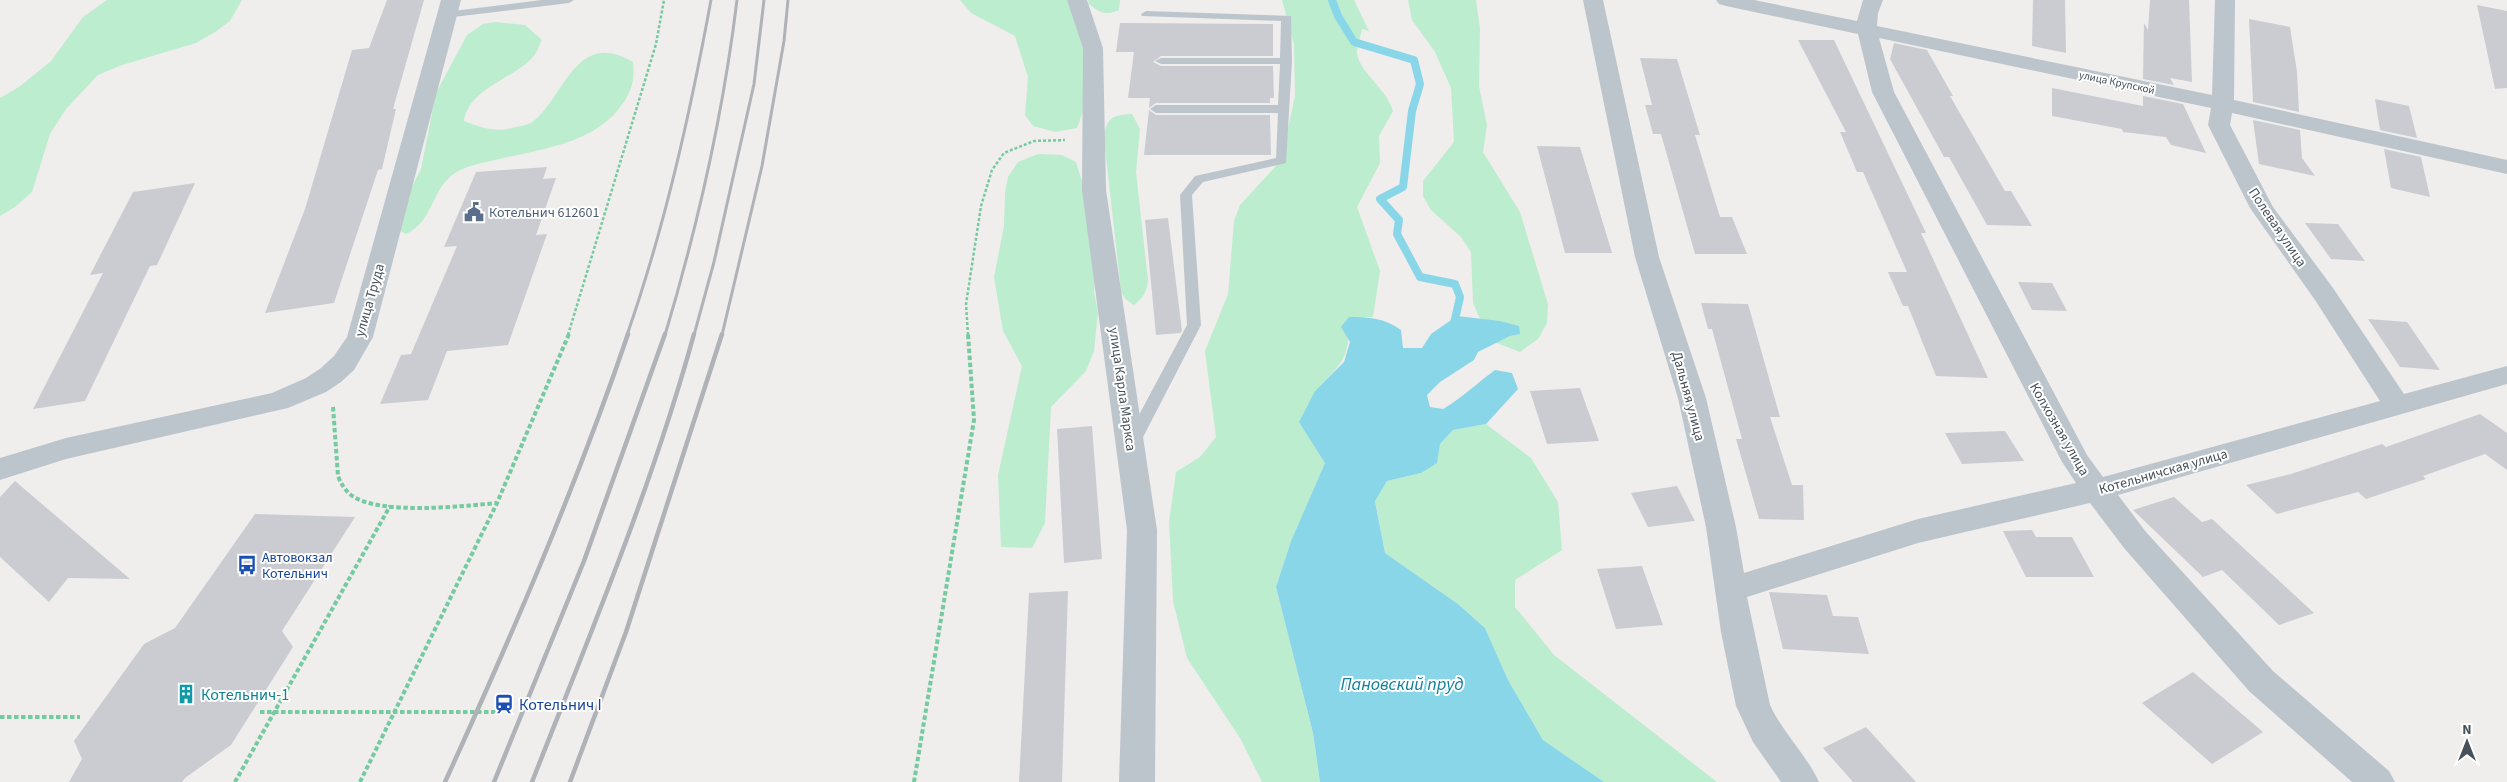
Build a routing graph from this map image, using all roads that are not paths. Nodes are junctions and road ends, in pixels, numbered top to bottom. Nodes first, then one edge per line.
1 (569, 0) edge
2 (1077, 0) edge
3 (1593, 0) edge
4 (1726, 0) edge
5 (1874, 0) edge
6 (2225, 0) edge
7 (448, 7) edge
8 (1146, 14) dead end
9 (1867, 30) junction
10 (1161, 61) dead end
11 (1286, 61) junction
12 (2223, 104) junction
13 (1156, 108) dead end
14 (1284, 109) junction
15 (2507, 167) edge
16 (2507, 375) edge
17 (2398, 405) junction
18 (1131, 444) junction
19 (0, 469) edge
20 (2096, 490) junction
21 (1732, 589) junction
22 (1137, 782) edge
23 (1801, 782) edge
24 (2376, 782) edge

1 - 7 lane
2 - 18 street, улица Карла Маркса
3 - 21 street, Дальняя улица
4 - 9 street, улица Крупской
5 - 9 street, Колхозная улица
6 - 12 street, Полевая улица
7 - 19 street, улица Труда
8 - 11 lane
9 - 12 street, улица Крупской
9 - 20 street, Колхозная улица
10 - 11 lane
11 - 14 lane
12 - 15 street, улица Крупской
12 - 17 street, Полевая улица
13 - 14 lane
14 - 18 lane
16 - 17 street, Котельничская улица
17 - 20 street, Котельничская улица
18 - 22 street, улица Карла Маркса
20 - 21 street, Котельничская улица
20 - 24 street, Колхозная улица
21 - 23 street, Дальняя улица

